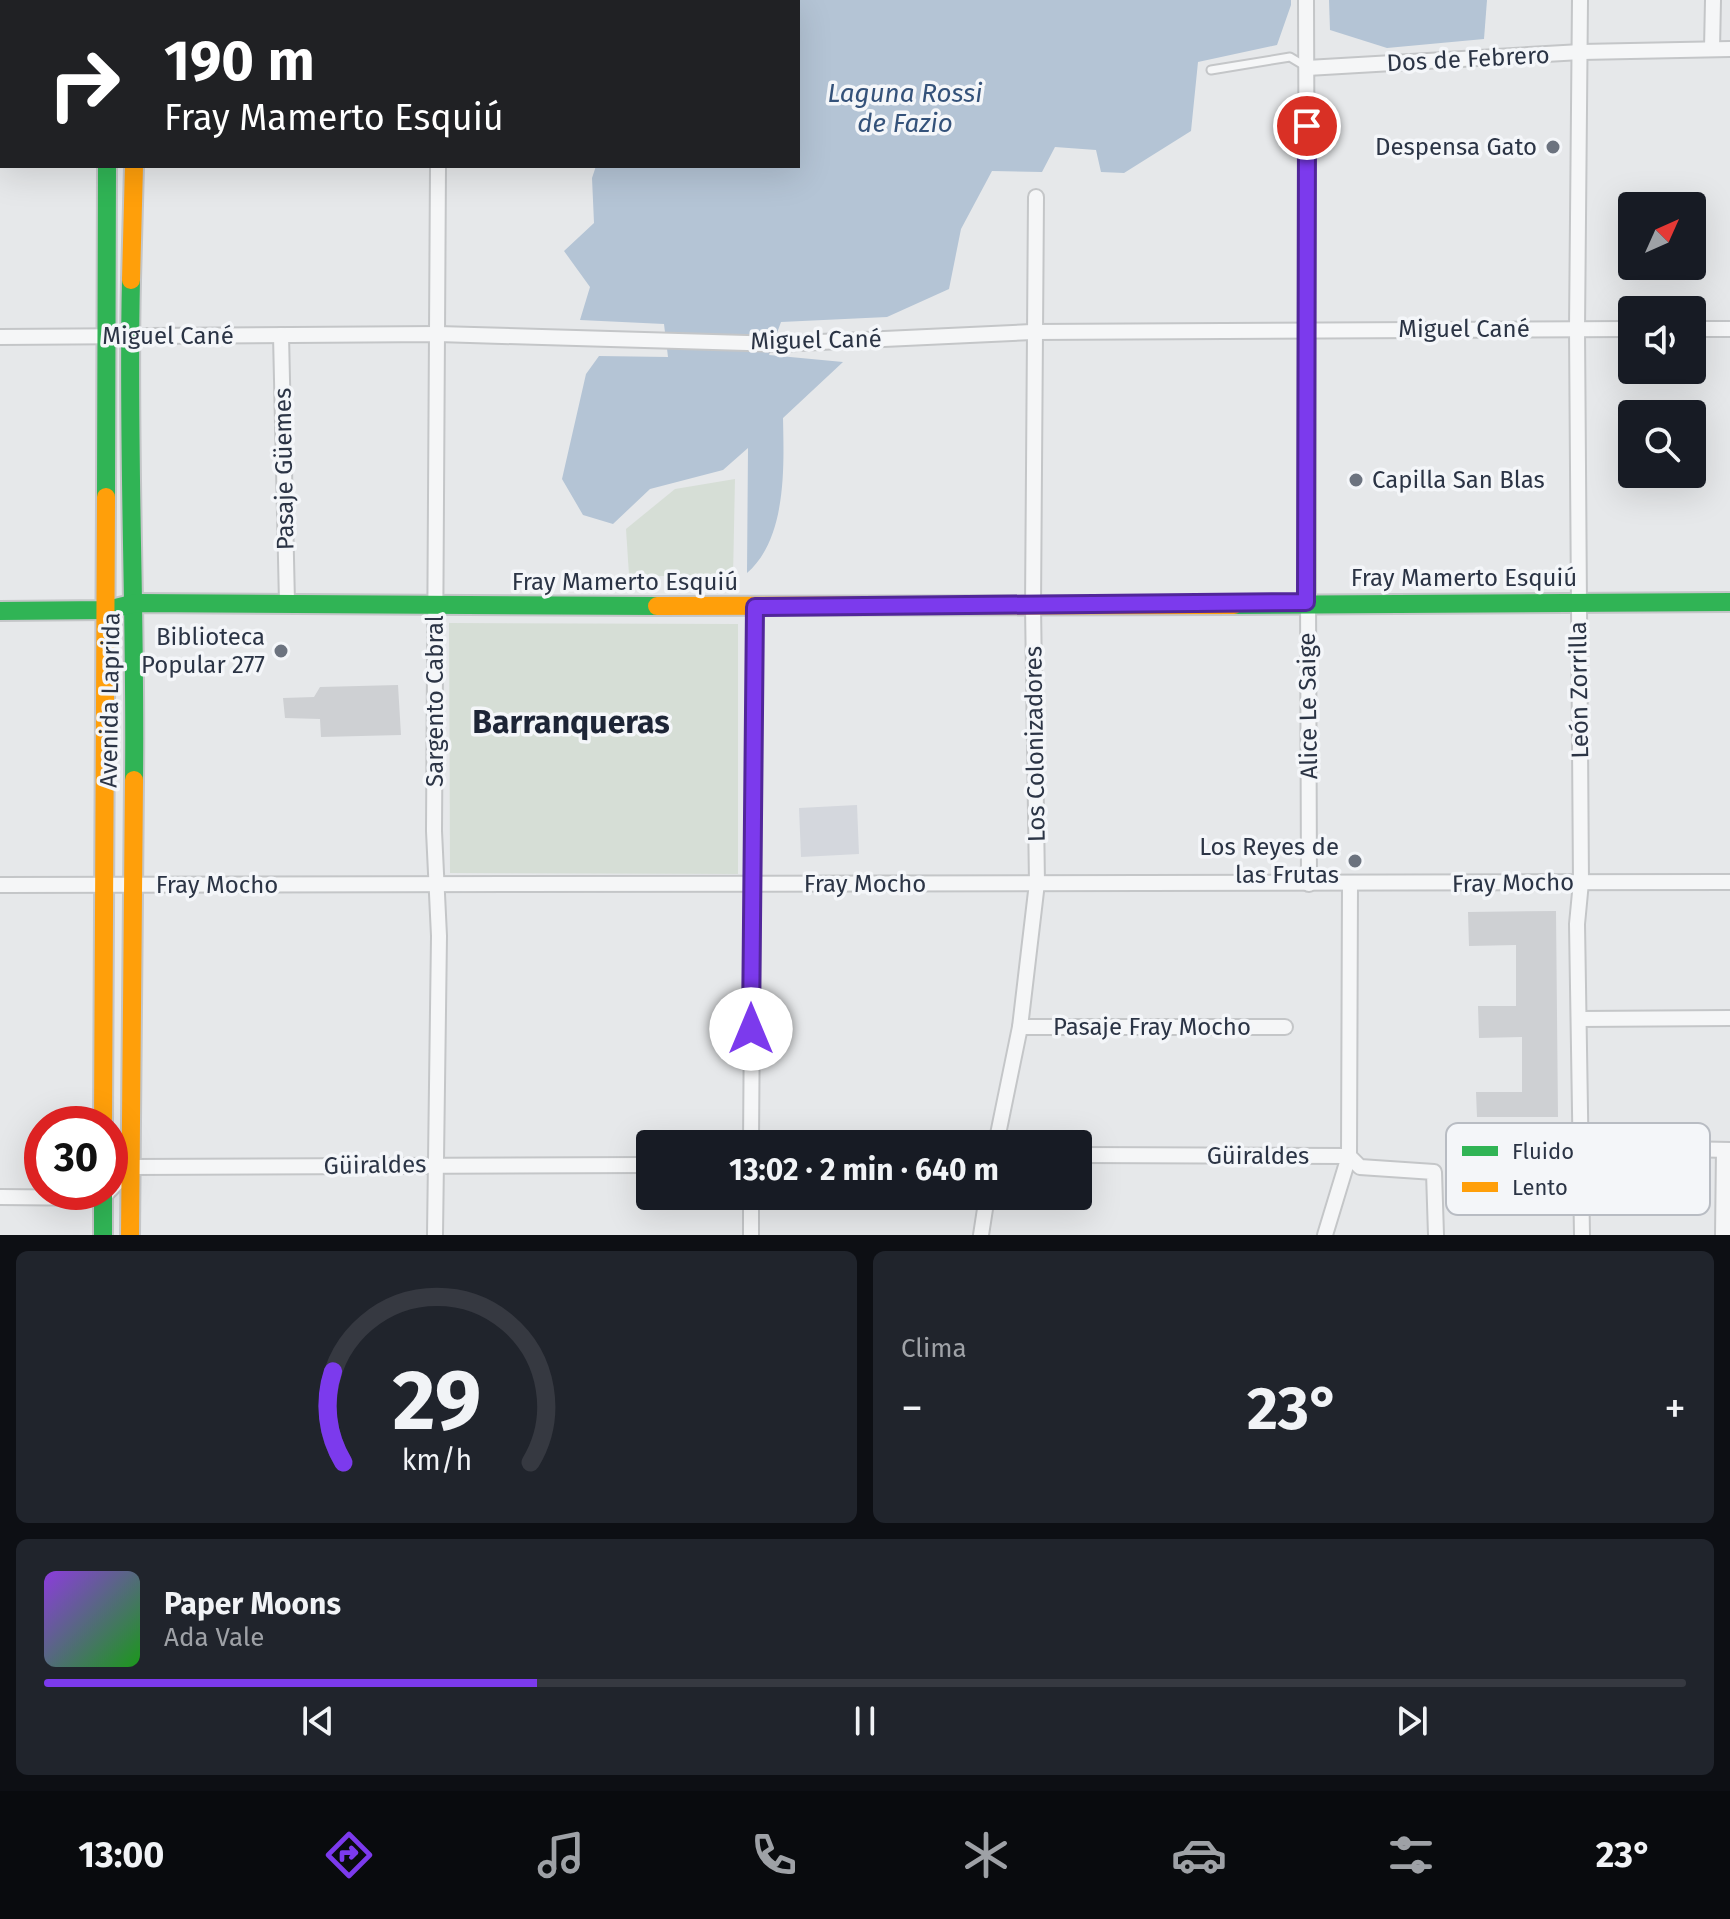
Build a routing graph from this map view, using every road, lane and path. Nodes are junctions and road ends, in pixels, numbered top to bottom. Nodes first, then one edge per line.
1 (1306, 0) edge
2 (1580, 0) edge
3 (1713, 0) edge
4 (1712, 49) junction
5 (1730, 49) edge
6 (1581, 52) junction
7 (1307, 68) junction
8 (1211, 70) dead end
9 (107, 168) edge
10 (134, 168) edge
11 (438, 168) edge
12 (1036, 197) dead end
13 (1308, 329) junction
14 (1577, 329) junction
15 (1618, 329) edge
16 (1706, 329) edge
17 (1730, 329) edge
18 (1032, 332) junction
19 (438, 334) junction
20 (281, 335) junction
21 (106, 336) junction
22 (130, 336) junction
23 (0, 337) edge
24 (1578, 601) junction
25 (1306, 602) junction
26 (1730, 602) edge
27 (136, 603) junction
28 (287, 603) junction
29 (436, 604) junction
30 (1033, 606) junction
31 (755, 607) junction
32 (107, 610) junction
33 (0, 611) edge
34 (1581, 882) junction
35 (1730, 882) edge
36 (1037, 883) junction
37 (1350, 883) junction
38 (436, 884) junction
39 (1309, 884) junction
40 (0, 885) edge
41 (751, 885) junction
42 (103, 886) junction
43 (131, 886) junction
44 (1730, 1018) edge
45 (1579, 1019) junction
46 (1020, 1027) junction
47 (1285, 1027) dead end
48 (103, 1106) edge
49 (1581, 1123) edge
50 (751, 1130) edge
51 (999, 1130) edge
52 (1727, 1150) edge
53 (1092, 1155) edge
54 (1349, 1156) junction
55 (434, 1164) junction
56 (636, 1165) edge
57 (132, 1167) junction
58 (128, 1171) edge
59 (24, 1196) edge
60 (0, 1197) edge
61 (105, 1210) edge
62 (751, 1210) edge
63 (985, 1210) edge
64 (103, 1235) edge
65 (130, 1235) edge
66 (435, 1235) edge
67 (751, 1235) edge
68 (981, 1235) edge
69 (1325, 1235) edge
70 (1436, 1235) edge
71 (1723, 1235) edge

1 - 7 street, Alice Le Saige
2 - 6 street, León Zorrilla
3 - 4 street
4 - 5 street, Dos de Febrero
4 - 6 street, Dos de Febrero
6 - 7 street, Dos de Febrero
6 - 14 street, León Zorrilla
7 - 8 lane, Dos de Febrero
7 - 13 street, Alice Le Saige
9 - 21 main road, Avenida Laprida
10 - 22 main road, Avenida Laprida
11 - 19 street, Sargento Cabral
12 - 18 street, Los Colonizadores
13 - 14 street, Miguel Cané
13 - 18 street, Miguel Cané
13 - 25 street, Alice Le Saige
14 - 15 street, Miguel Cané
14 - 24 street, León Zorrilla
16 - 17 street
18 - 19 street, Miguel Cané
18 - 30 street, Los Colonizadores
19 - 20 street, Miguel Cané
19 - 29 street, Sargento Cabral
20 - 22 street, Miguel Cané
20 - 28 street, Pasaje Güemes
21 - 22 street, Miguel Cané
21 - 23 street, Miguel Cané
21 - 32 main road, Avenida Laprida
22 - 27 main road, Avenida Laprida
24 - 25 main road, Fray Mamerto Esquiú
24 - 26 main road, Fray Mamerto Esquiú
24 - 34 street, León Zorrilla
25 - 30 main road, Fray Mamerto Esquiú
25 - 39 street, Alice Le Saige
27 - 28 main road, Fray Mamerto Esquiú
27 - 32 main road, Fray Mamerto Esquiú
27 - 43 main road, Avenida Laprida
28 - 29 main road, Fray Mamerto Esquiú
29 - 31 main road, Fray Mamerto Esquiú
29 - 38 street, Sargento Cabral
30 - 31 main road, Fray Mamerto Esquiú
30 - 36 street, Los Colonizadores
31 - 41 street
32 - 33 main road, Fray Mamerto Esquiú
32 - 42 main road, Avenida Laprida
34 - 35 street, Fray Mocho
34 - 37 street, Fray Mocho
34 - 45 street, León Zorrilla
36 - 39 street, Fray Mocho
36 - 41 street, Fray Mocho
36 - 46 street, Los Colonizadores
37 - 39 street, Fray Mocho
37 - 54 street
38 - 41 street, Fray Mocho
38 - 43 street, Fray Mocho
38 - 55 street, Sargento Cabral
40 - 42 street, Fray Mocho
41 - 50 street
42 - 43 street, Fray Mocho
42 - 48 main road, Avenida Laprida
43 - 57 main road, Avenida Laprida
44 - 45 street
45 - 49 street, León Zorrilla
46 - 47 street, Pasaje Fray Mocho
46 - 51 street, Los Colonizadores
52 - 71 street
53 - 54 street, Güiraldes
54 - 69 street
54 - 70 street, Güiraldes
55 - 56 street, Güiraldes
55 - 57 street, Güiraldes
55 - 66 street, Sargento Cabral
57 - 58 street
57 - 65 main road, Avenida Laprida
59 - 60 street
61 - 64 main road
62 - 67 street
63 - 68 street

